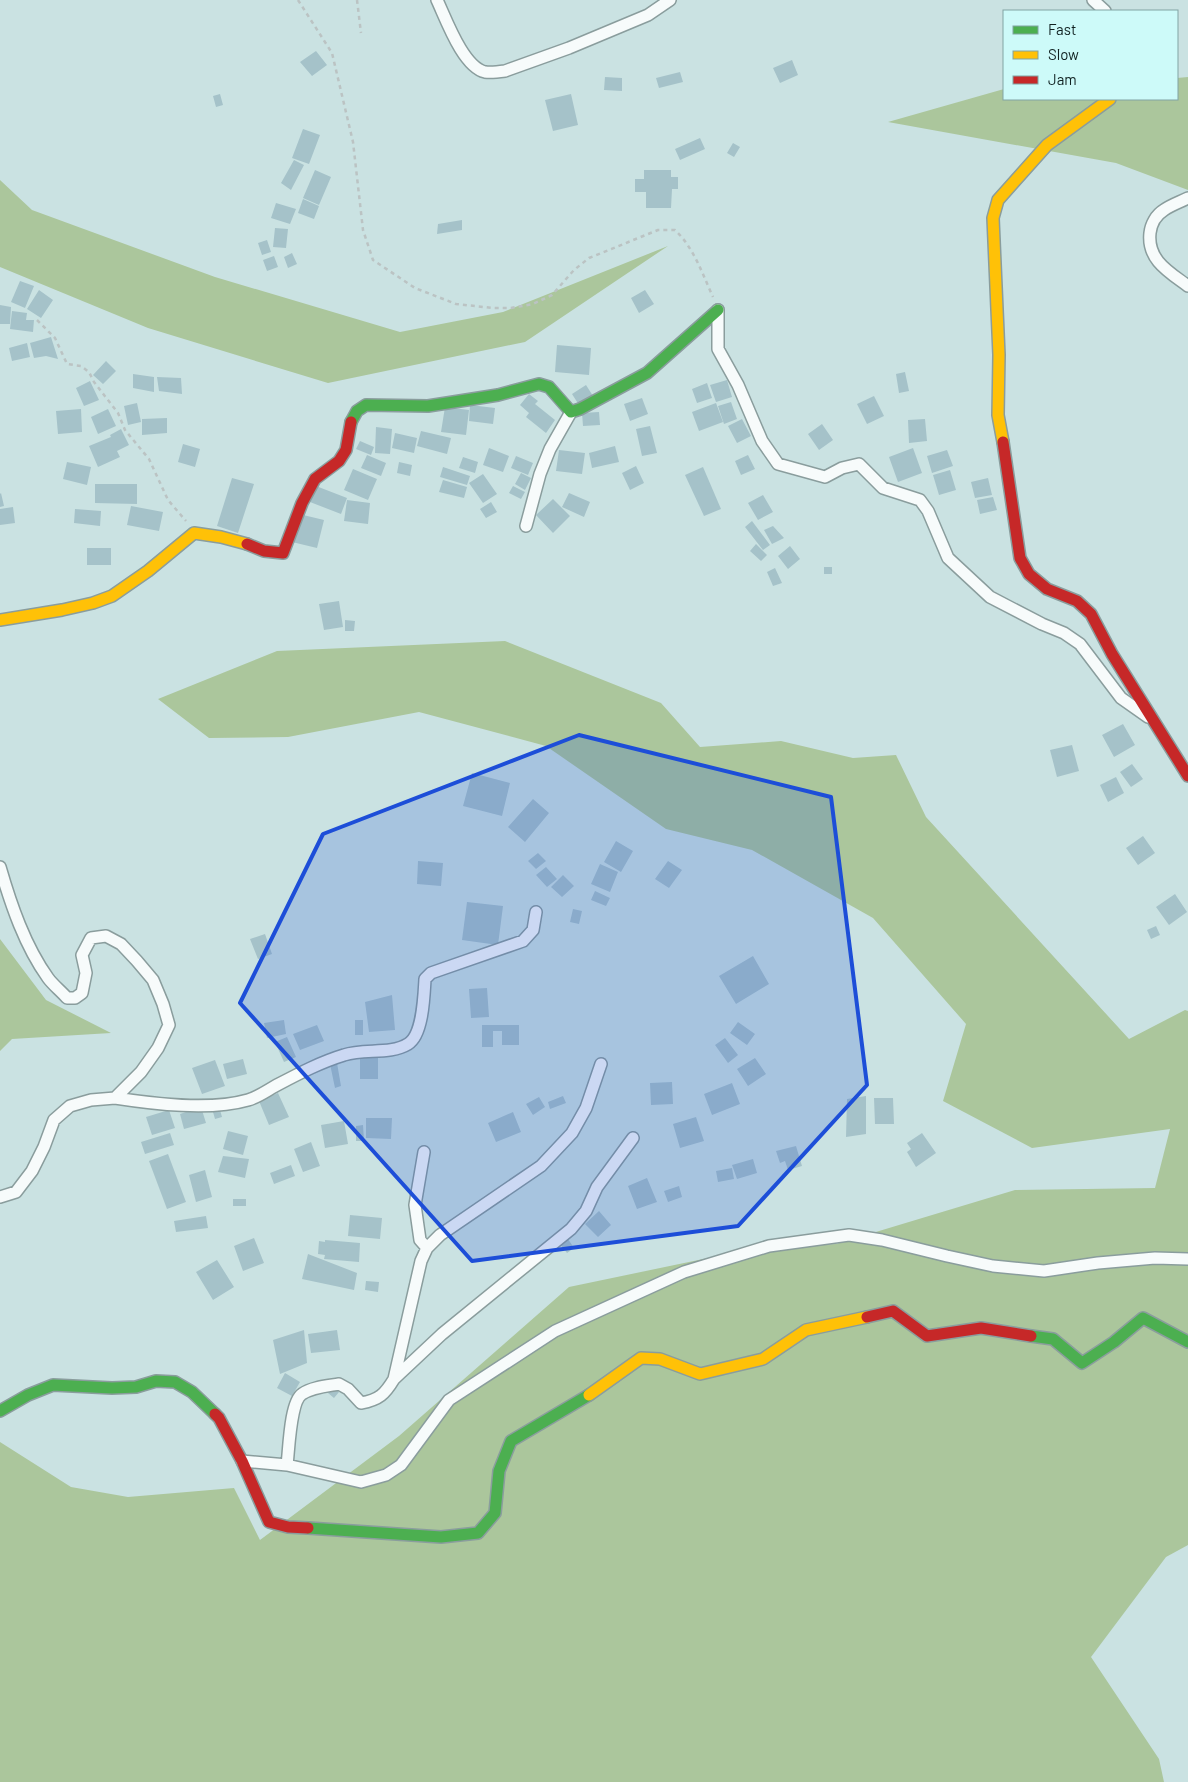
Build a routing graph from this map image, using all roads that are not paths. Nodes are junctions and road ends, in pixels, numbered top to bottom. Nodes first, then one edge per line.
1 (437, 0) edge
2 (670, 0) edge
3 (1093, 0) edge
4 (1105, 10) edge
5 (1109, 100) edge
6 (1188, 198) edge
7 (1188, 286) edge
8 (571, 412) junction
9 (526, 526) dead end
10 (0, 620) edge
11 (1155, 722) junction
12 (1188, 776) edge
13 (0, 867) edge
14 (536, 912) dead end
15 (601, 1064) dead end
16 (115, 1098) junction
17 (633, 1138) dead end
18 (424, 1152) dead end
19 (0, 1197) edge
20 (427, 1248) junction
21 (1188, 1259) edge
22 (1188, 1342) edge
23 (394, 1379) junction
24 (0, 1411) edge
25 (242, 1461) junction
26 (287, 1465) junction

1 - 2 street
3 - 4 street
5 - 11 street
6 - 7 street
8 - 9 street
8 - 10 street
8 - 11 street
11 - 12 street
13 - 16 street
14 - 16 street
15 - 20 street
16 - 19 street
17 - 23 street
18 - 20 street
20 - 23 street
21 - 26 street
22 - 25 street
23 - 26 street
24 - 25 street
25 - 26 street

